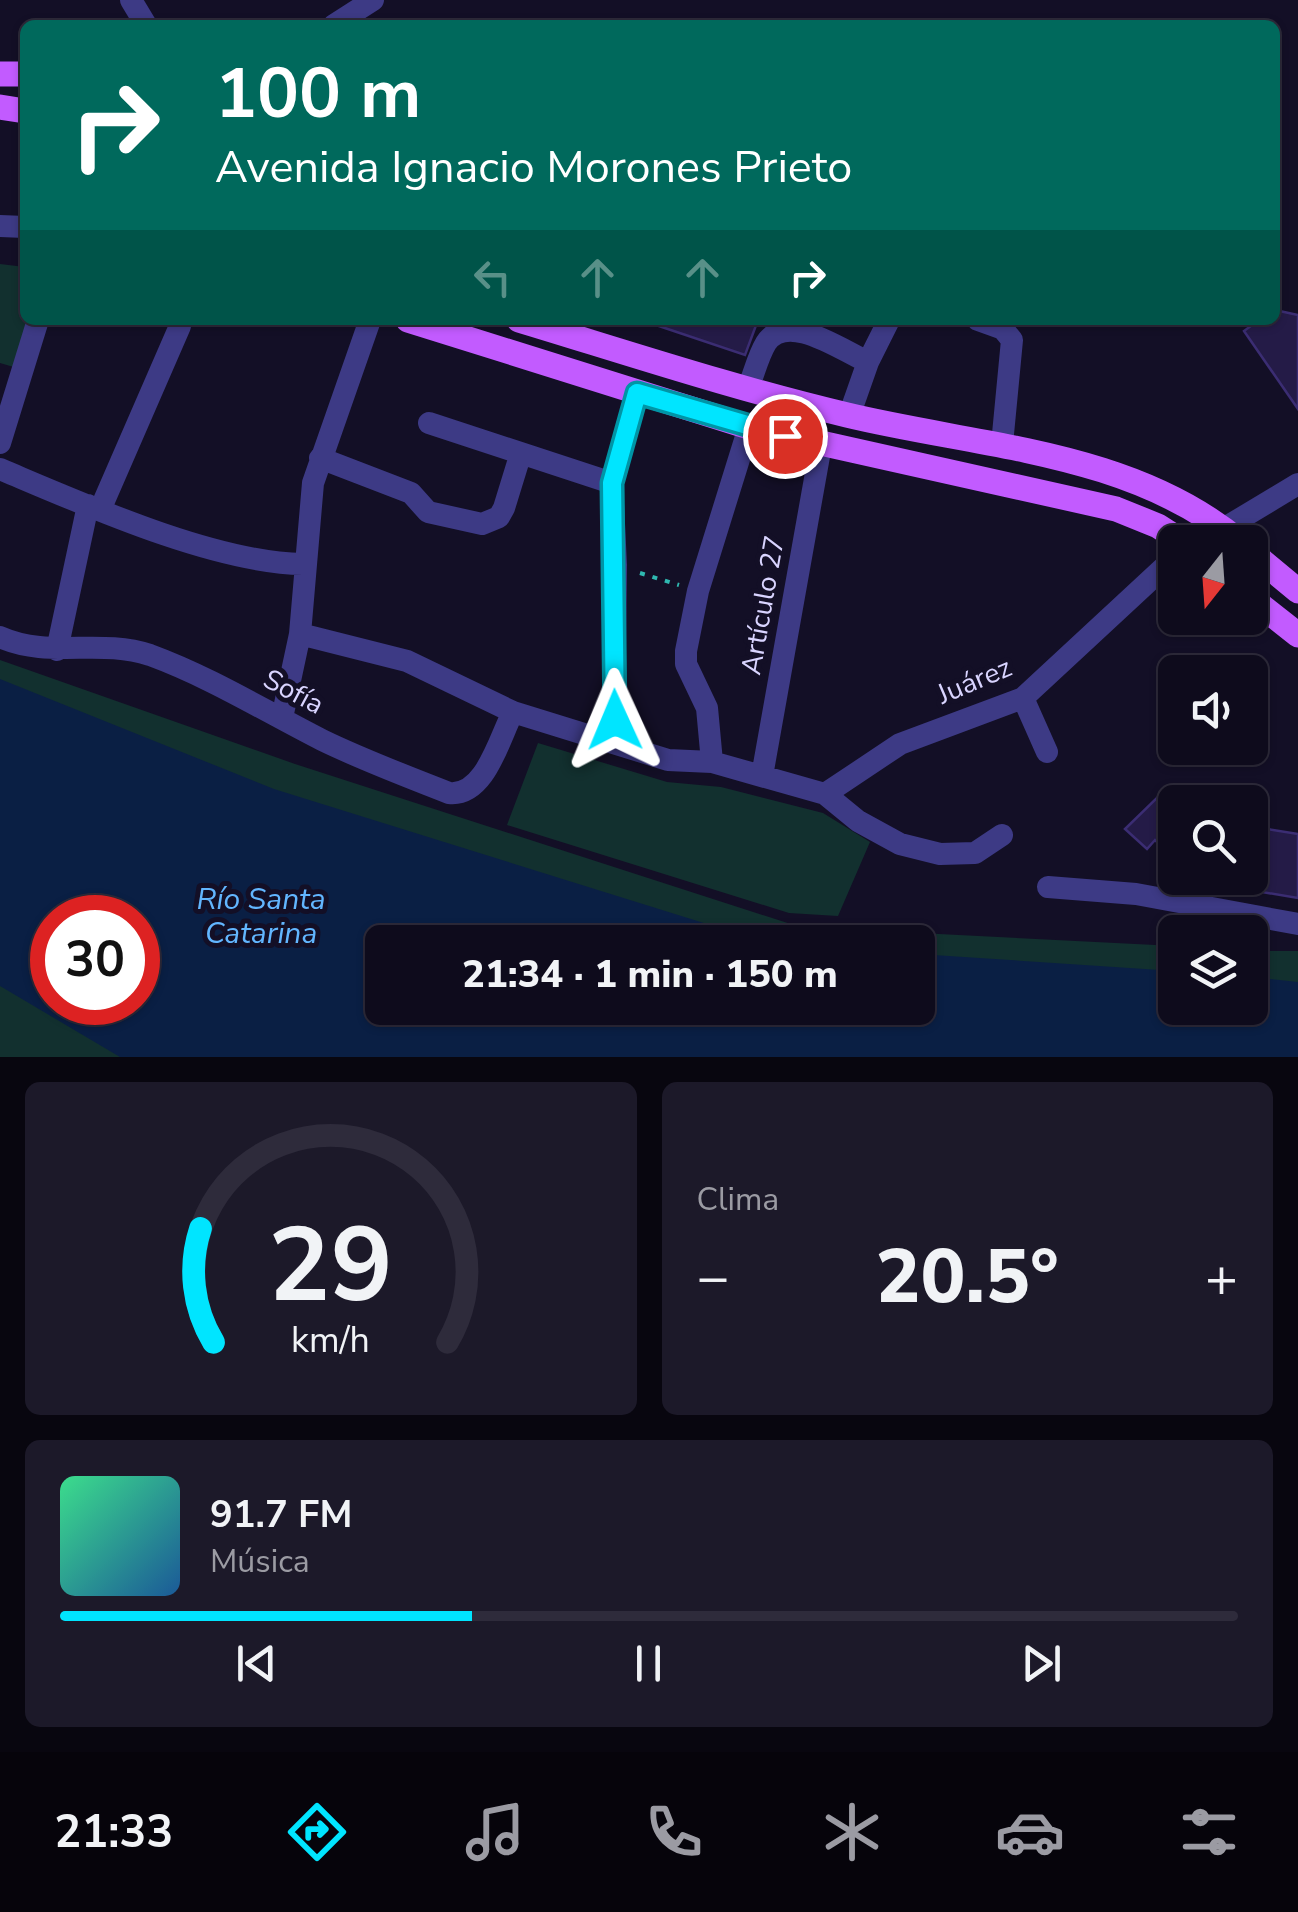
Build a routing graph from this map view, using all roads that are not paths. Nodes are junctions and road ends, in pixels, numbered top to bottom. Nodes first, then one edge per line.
1 (373, 0) edge
2 (342, 20) edge
3 (36, 325) edge
4 (368, 325) edge
5 (424, 325) edge
6 (536, 325) edge
7 (886, 325) edge
8 (994, 325) edge
9 (180, 326) dead end
10 (868, 362) junction
11 (748, 388) junction
12 (637, 393) junction
13 (849, 416) junction
14 (429, 424) dead end
15 (749, 427) junction
16 (1003, 434) dead end
17 (0, 443) edge
18 (821, 445) junction
19 (520, 456) junction
20 (320, 458) junction
21 (0, 469) edge
22 (612, 483) junction
23 (1298, 484) edge
24 (94, 508) junction
25 (1217, 525) edge
26 (1246, 525) edge
27 (1158, 530) edge
28 (303, 564) junction
29 (1268, 566) edge
30 (1158, 573) edge
31 (1298, 591) edge
32 (1268, 612) edge
33 (300, 634) junction
34 (1298, 636) edge
35 (0, 637) edge
36 (56, 650) junction
37 (1023, 698) junction
38 (512, 712) junction
39 (282, 718) junction
40 (614, 743) junction
41 (1047, 752) dead end
42 (712, 762) junction
43 (762, 776) junction
44 (825, 794) junction
45 (1002, 836) dead end
46 (1048, 887) dead end
47 (1298, 924) edge

1 - 2 street
3 - 17 street
4 - 20 street
5 - 12 main road
6 - 11 main road
7 - 10 street
8 - 16 street
9 - 24 street
10 - 11 street
10 - 13 street
11 - 13 main road
12 - 15 main road
12 - 22 street
13 - 25 main road
14 - 19 street
15 - 18 main road
15 - 42 street
18 - 27 main road
18 - 43 street, Artículo 27
19 - 20 street
19 - 22 street
20 - 28 street
21 - 24 street
22 - 40 street
23 - 26 street
24 - 28 street
24 - 36 street
28 - 33 street
29 - 31 main road
30 - 37 street, Juárez
32 - 34 main road
33 - 38 street
33 - 39 street
35 - 36 street, Sofía
36 - 39 street, Sofía
37 - 41 street
37 - 44 street, Juárez
38 - 39 street, Sofía
38 - 40 street
40 - 42 street
42 - 43 street
43 - 44 street
44 - 45 street
46 - 47 street

